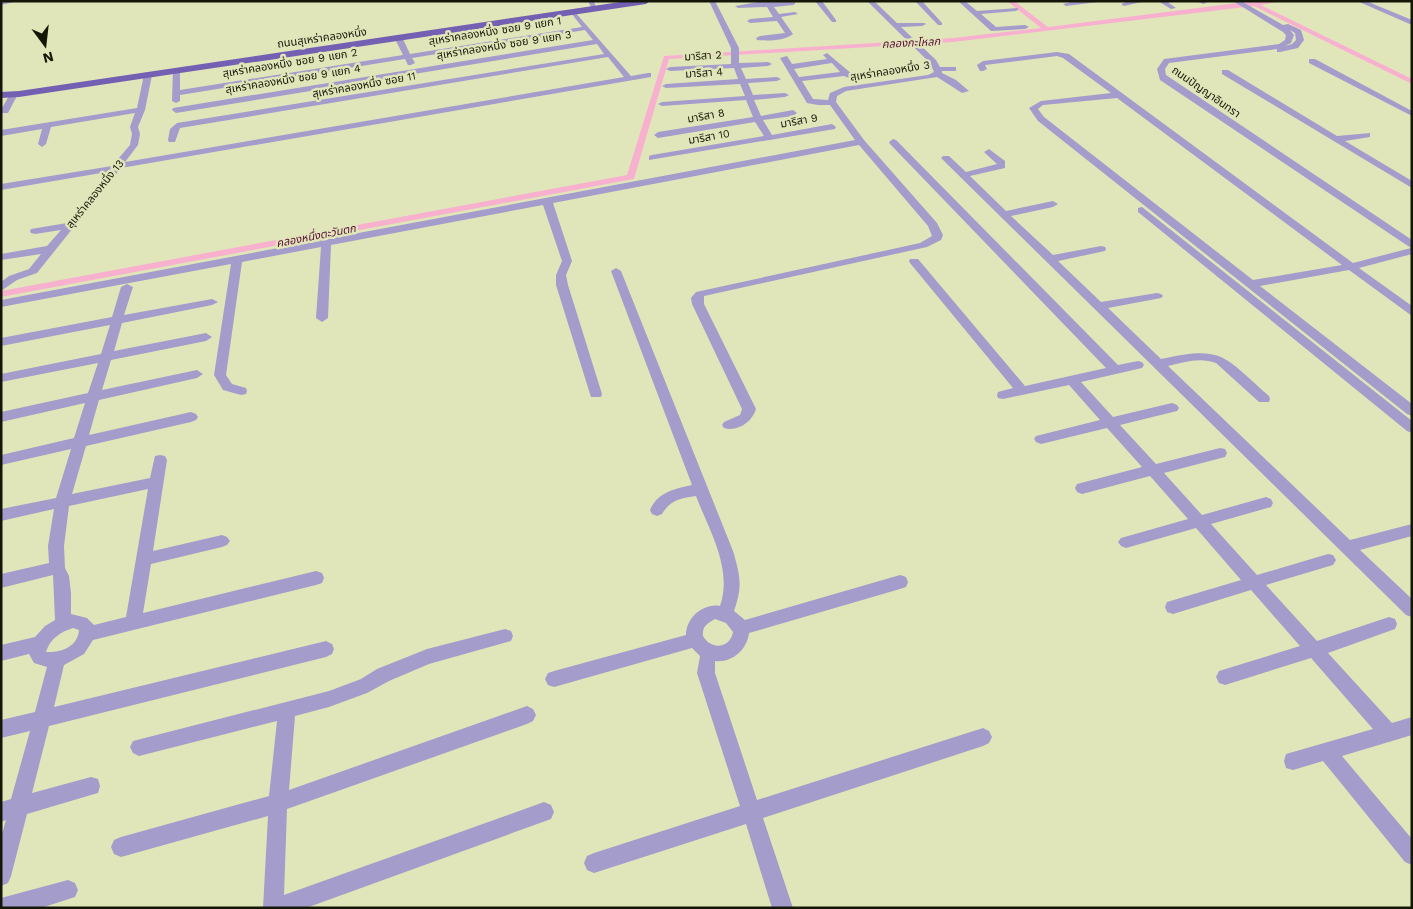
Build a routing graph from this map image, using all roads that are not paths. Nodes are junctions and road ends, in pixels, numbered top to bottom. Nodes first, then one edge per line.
1 (15, 1) edge
2 (646, 1) edge
3 (712, 1) edge
4 (818, 1) edge
5 (870, 1) edge
6 (918, 1) edge
7 (961, 1) edge
8 (1103, 1) edge
9 (1143, 1) edge
10 (1161, 1) edge
11 (1236, 1) edge
12 (1364, 2) edge
13 (1, 3) edge
14 (620, 3) edge
15 (757, 3) edge
16 (768, 3) edge
17 (793, 3) dead end
18 (1064, 3) edge
19 (1379, 3) edge
20 (1124, 4) dead end
21 (1249, 5) edge
22 (593, 6) edge
23 (738, 6) dead end
24 (1173, 8) dead end
25 (1016, 9) dead end
26 (974, 12) junction
27 (574, 13) junction
28 (1078, 13) dead end
29 (795, 14) dead end
30 (777, 18) junction
31 (1412, 18) edge
32 (750, 21) dead end
33 (834, 21) dead end
34 (1412, 23) edge
35 (922, 24) dead end
36 (940, 24) dead end
37 (895, 25) junction
38 (1025, 27) dead end
39 (589, 31) junction
40 (571, 34) junction
41 (760, 38) dead end
42 (399, 39) junction
43 (597, 42) junction
44 (580, 44) junction
45 (609, 55) junction
46 (407, 56) junction
47 (591, 58) junction
48 (784, 58) dead end
49 (737, 59) junction
50 (1312, 60) dead end
51 (768, 64) dead end
52 (599, 67) dead end
53 (789, 67) junction
54 (670, 69) dead end
55 (953, 69) dead end
56 (983, 69) dead end
57 (176, 71) junction
58 (414, 71) junction
59 (937, 72) junction
60 (1226, 72) dead end
61 (846, 73) junction
62 (148, 75) junction
63 (648, 75) dead end
64 (629, 78) junction
65 (777, 79) dead end
66 (796, 80) junction
67 (744, 81) junction
68 (422, 86) junction
69 (666, 86) dead end
70 (860, 87) junction
71 (965, 91) dead end
72 (176, 92) junction
73 (1, 95) edge
74 (1118, 95) junction
75 (785, 96) dead end
76 (12, 97) junction
77 (750, 98) junction
78 (1, 100) edge
79 (832, 102) junction
80 (662, 104) dead end
81 (141, 110) junction
82 (176, 110) junction
83 (5, 111) dead end
84 (794, 113) dead end
85 (1412, 114) edge
86 (1029, 118) dead end
87 (758, 119) junction
88 (47, 125) junction
89 (177, 126) junction
90 (832, 127) dead end
91 (1, 133) edge
92 (1367, 135) dead end
93 (658, 136) dead end
94 (770, 138) junction
95 (1336, 139) junction
96 (172, 140) dead end
97 (861, 142) junction
98 (893, 142) dead end
99 (42, 144) dead end
100 (989, 152) dead end
101 (652, 158) dead end
102 (946, 158) dead end
103 (118, 167) junction
104 (964, 175) junction
105 (1412, 185) edge
106 (1, 187) edge
107 (547, 201) junction
108 (1053, 204) dead end
109 (1004, 214) junction
110 (70, 226) junction
111 (35, 231) dead end
112 (1412, 237) edge
113 (326, 243) junction
114 (1412, 245) edge
115 (50, 249) junction
116 (1101, 249) dead end
117 (1412, 251) edge
118 (1, 257) edge
119 (237, 260) junction
120 (1050, 260) junction
121 (914, 262) dead end
122 (1350, 267) junction
123 (218, 270) dead end
124 (616, 271) dead end
125 (1240, 275) junction
126 (1226, 278) junction
127 (127, 287) junction
128 (1, 288) edge
129 (1251, 289) junction
130 (1157, 296) dead end
131 (212, 302) dead end
132 (3, 306) edge
133 (1098, 306) junction
134 (1412, 312) edge
135 (322, 318) dead end
136 (117, 320) junction
137 (206, 337) dead end
138 (1, 342) edge
139 (107, 357) junction
140 (1158, 364) junction
141 (1138, 365) dead end
142 (1115, 370) junction
143 (197, 374) dead end
144 (1, 378) edge
145 (1071, 379) junction
146 (1022, 390) junction
147 (241, 391) dead end
148 (596, 394) dead end
149 (1004, 395) dead end
150 (94, 397) junction
151 (1264, 399) dead end
152 (1172, 408) dead end
153 (1412, 411) edge
154 (1, 417) edge
155 (191, 417) dead end
156 (1110, 422) junction
157 (729, 425) dead end
158 (1412, 428) edge
159 (1041, 439) dead end
160 (81, 442) junction
161 (1220, 453) dead end
162 (1, 460) edge
163 (160, 460) dead end
164 (1153, 471) junction
165 (156, 482) junction
166 (1082, 488) dead end
167 (701, 489) junction
168 (62, 502) junction
169 (1266, 503) dead end
170 (657, 510) dead end
171 (1, 515) edge
172 (1199, 522) junction
173 (1412, 530) edge
174 (222, 541) dead end
175 (1126, 542) dead end
176 (1349, 547) junction
177 (144, 559) junction
178 (1328, 560) dead end
179 (57, 568) junction
180 (316, 578) dead end
181 (1, 580) edge
182 (900, 582) dead end
183 (1253, 582) junction
184 (1173, 607) dead end
185 (1412, 610) edge
186 (725, 612) junction
187 (133, 623) junction
188 (63, 624) junction
189 (1389, 624) dead end
190 (741, 628) junction
191 (88, 634) junction
192 (505, 636) dead end
193 (695, 640) junction
194 (39, 644) junction
195 (326, 649) dead end
196 (1313, 650) junction
197 (1, 653) edge
198 (709, 653) junction
199 (57, 660) junction
200 (1225, 677) dead end
201 (554, 679) dead end
202 (287, 709) junction
203 (527, 715) dead end
204 (42, 719) junction
205 (1412, 726) edge
206 (1, 729) edge
207 (1388, 734) junction
208 (983, 737) dead end
209 (139, 747) dead end
210 (1326, 751) junction
211 (1293, 761) dead end
212 (91, 786) dead end
213 (278, 803) junction
214 (10, 809) edge
215 (544, 812) dead end
216 (751, 812) junction
217 (121, 847) dead end
218 (1412, 855) edge
219 (594, 863) dead end
220 (1, 876) edge
221 (68, 890) dead end
222 (2, 908) edge
223 (273, 908) edge
224 (277, 908) edge
225 (783, 908) edge

1 - 13 street
2 - 14 main road, ถนนสุเหร่าคลองหนึ่ง
3 - 49 street
4 - 33 street
5 - 37 street, สุเหร่าคลองหนึ่ง 3
6 - 36 street
7 - 26 street
8 - 18 street
9 - 20 street
10 - 24 street
11 - 21 street, ถนนปัญญาอินทรา
12 - 19 street
12 - 34 street
14 - 22 main road, ถนนสุเหร่าคลองหนึ่ง
15 - 16 street
15 - 23 street
16 - 17 street
16 - 30 street
18 - 28 street
19 - 31 street
21 - 112 street, ถนนปัญญาอินทรา
21 - 114 street, ถนนปัญญาอินทรา
22 - 27 main road, ถนนสุเหร่าคลองหนึ่ง
25 - 26 street
26 - 38 street
27 - 39 street
27 - 42 main road, ถนนสุเหร่าคลองหนึ่ง
29 - 30 street
30 - 32 street
30 - 41 street
35 - 37 street
37 - 59 street, สุเหร่าคลองหนึ่ง 3
39 - 40 street, สุเหร่าคลองหนึ่ง ซอย 9 แยก 1
39 - 43 street
40 - 44 street
40 - 46 street, สุเหร่าคลองหนึ่ง ซอย 9 แยก 1
42 - 46 street
42 - 57 main road, ถนนสุเหร่าคลองหนึ่ง
43 - 44 street, สุเหร่าคลองหนึ่ง ซอย 9 แยก 3
43 - 45 street
44 - 58 street, สุเหร่าคลองหนึ่ง ซอย 9 แยก 3
45 - 47 street, สุเหร่าคลองหนึ่ง ซอย 11
45 - 64 street
46 - 58 street
46 - 72 street, สุเหร่าคลองหนึ่ง ซอย 9 แยก 2
47 - 52 street
47 - 68 street, สุเหร่าคลองหนึ่ง ซอย 11
48 - 53 street
49 - 51 street, มาริสา 2
49 - 54 street, มาริสา 2
49 - 67 street
50 - 85 street
53 - 61 street
53 - 66 street
55 - 59 street
56 - 74 street
57 - 62 main road, ถนนสุเหร่าคลองหนึ่ง
57 - 72 street
58 - 68 street
58 - 82 street, สุเหร่าคลองหนึ่ง ซอย 9 แยก 4
59 - 70 street, สุเหร่าคลองหนึ่ง 3
59 - 71 street
60 - 95 street
61 - 66 street
61 - 70 street
62 - 76 main road, ถนนสุเหร่าคลองหนึ่ง
62 - 81 street, สุเหร่าคลองหนึ่ง 13
63 - 64 street
64 - 103 street
65 - 67 street, มาริสา 4
66 - 79 street
67 - 69 street, มาริสา 4
67 - 77 street
68 - 89 street, สุเหร่าคลองหนึ่ง ซอย 11
70 - 79 street, สุเหร่าคลองหนึ่ง 3
72 - 82 street
73 - 76 main road, ถนนสุเหร่าคลองหนึ่ง
74 - 122 street
74 - 125 street
75 - 77 street
76 - 78 street
76 - 83 street
77 - 80 street
77 - 87 street
79 - 97 street
81 - 88 street
81 - 103 street, สุเหร่าคลองหนึ่ง 13
82 - 89 street
84 - 87 street, มาริสา 8
86 - 126 street
87 - 93 street, มาริสา 8
87 - 94 street
88 - 91 street
88 - 99 street
89 - 96 street
90 - 94 street, มาริสา 9
92 - 95 street
94 - 101 street, มาริสา 10
95 - 105 street
97 - 107 street
97 - 157 street
98 - 142 street
100 - 104 street
102 - 104 street
103 - 106 street
103 - 110 street, สุเหร่าคลองหนึ่ง 13
104 - 109 street
107 - 113 street
107 - 148 street
108 - 109 street
109 - 120 street
110 - 111 street
110 - 115 street, สุเหร่าคลองหนึ่ง 13
113 - 119 street
113 - 135 street
115 - 118 street
115 - 128 street, สุเหร่าคลองหนึ่ง 13
116 - 120 street
117 - 122 street
119 - 132 street
119 - 147 street
120 - 133 street
121 - 146 street
122 - 129 street
122 - 134 street
123 - 127 street
124 - 167 street
125 - 126 street
125 - 129 street
126 - 129 street
127 - 132 street
127 - 136 street
129 - 153 street
129 - 158 street
130 - 133 street
131 - 136 street
133 - 140 street
136 - 138 street
136 - 139 street
137 - 139 street
139 - 144 street
139 - 150 street
140 - 151 street
140 - 176 street
141 - 142 street
142 - 145 street
143 - 150 street
145 - 146 street
145 - 156 street
146 - 149 street
150 - 154 street
150 - 160 street
152 - 156 street
155 - 160 street
156 - 159 street
156 - 164 street
160 - 162 street
160 - 168 street
161 - 164 street
163 - 165 street
164 - 166 street
164 - 172 street
165 - 168 street
165 - 177 street
167 - 170 street
167 - 186 street
168 - 171 street
168 - 179 street
169 - 172 street
172 - 175 street
172 - 183 street
173 - 176 street
174 - 177 street
176 - 185 street
177 - 187 street
178 - 183 street
179 - 181 street
179 - 188 street
180 - 187 street
182 - 190 street
183 - 184 street
183 - 196 street
186 - 190 street
186 - 193 street
187 - 191 street
188 - 191 street
188 - 194 street
189 - 196 street
190 - 198 street
191 - 199 street
192 - 202 street
193 - 198 street
193 - 201 street
194 - 197 street
194 - 199 street
195 - 204 street
196 - 200 street
196 - 207 street
198 - 216 street
199 - 204 street
202 - 209 street
202 - 213 street
203 - 213 street
204 - 206 street
204 - 214 street
205 - 207 street
207 - 210 street
208 - 216 street
210 - 211 street
210 - 218 street
212 - 214 street
213 - 217 street
213 - 223 street
214 - 220 street
215 - 224 street
216 - 219 street
216 - 225 street
221 - 222 street

